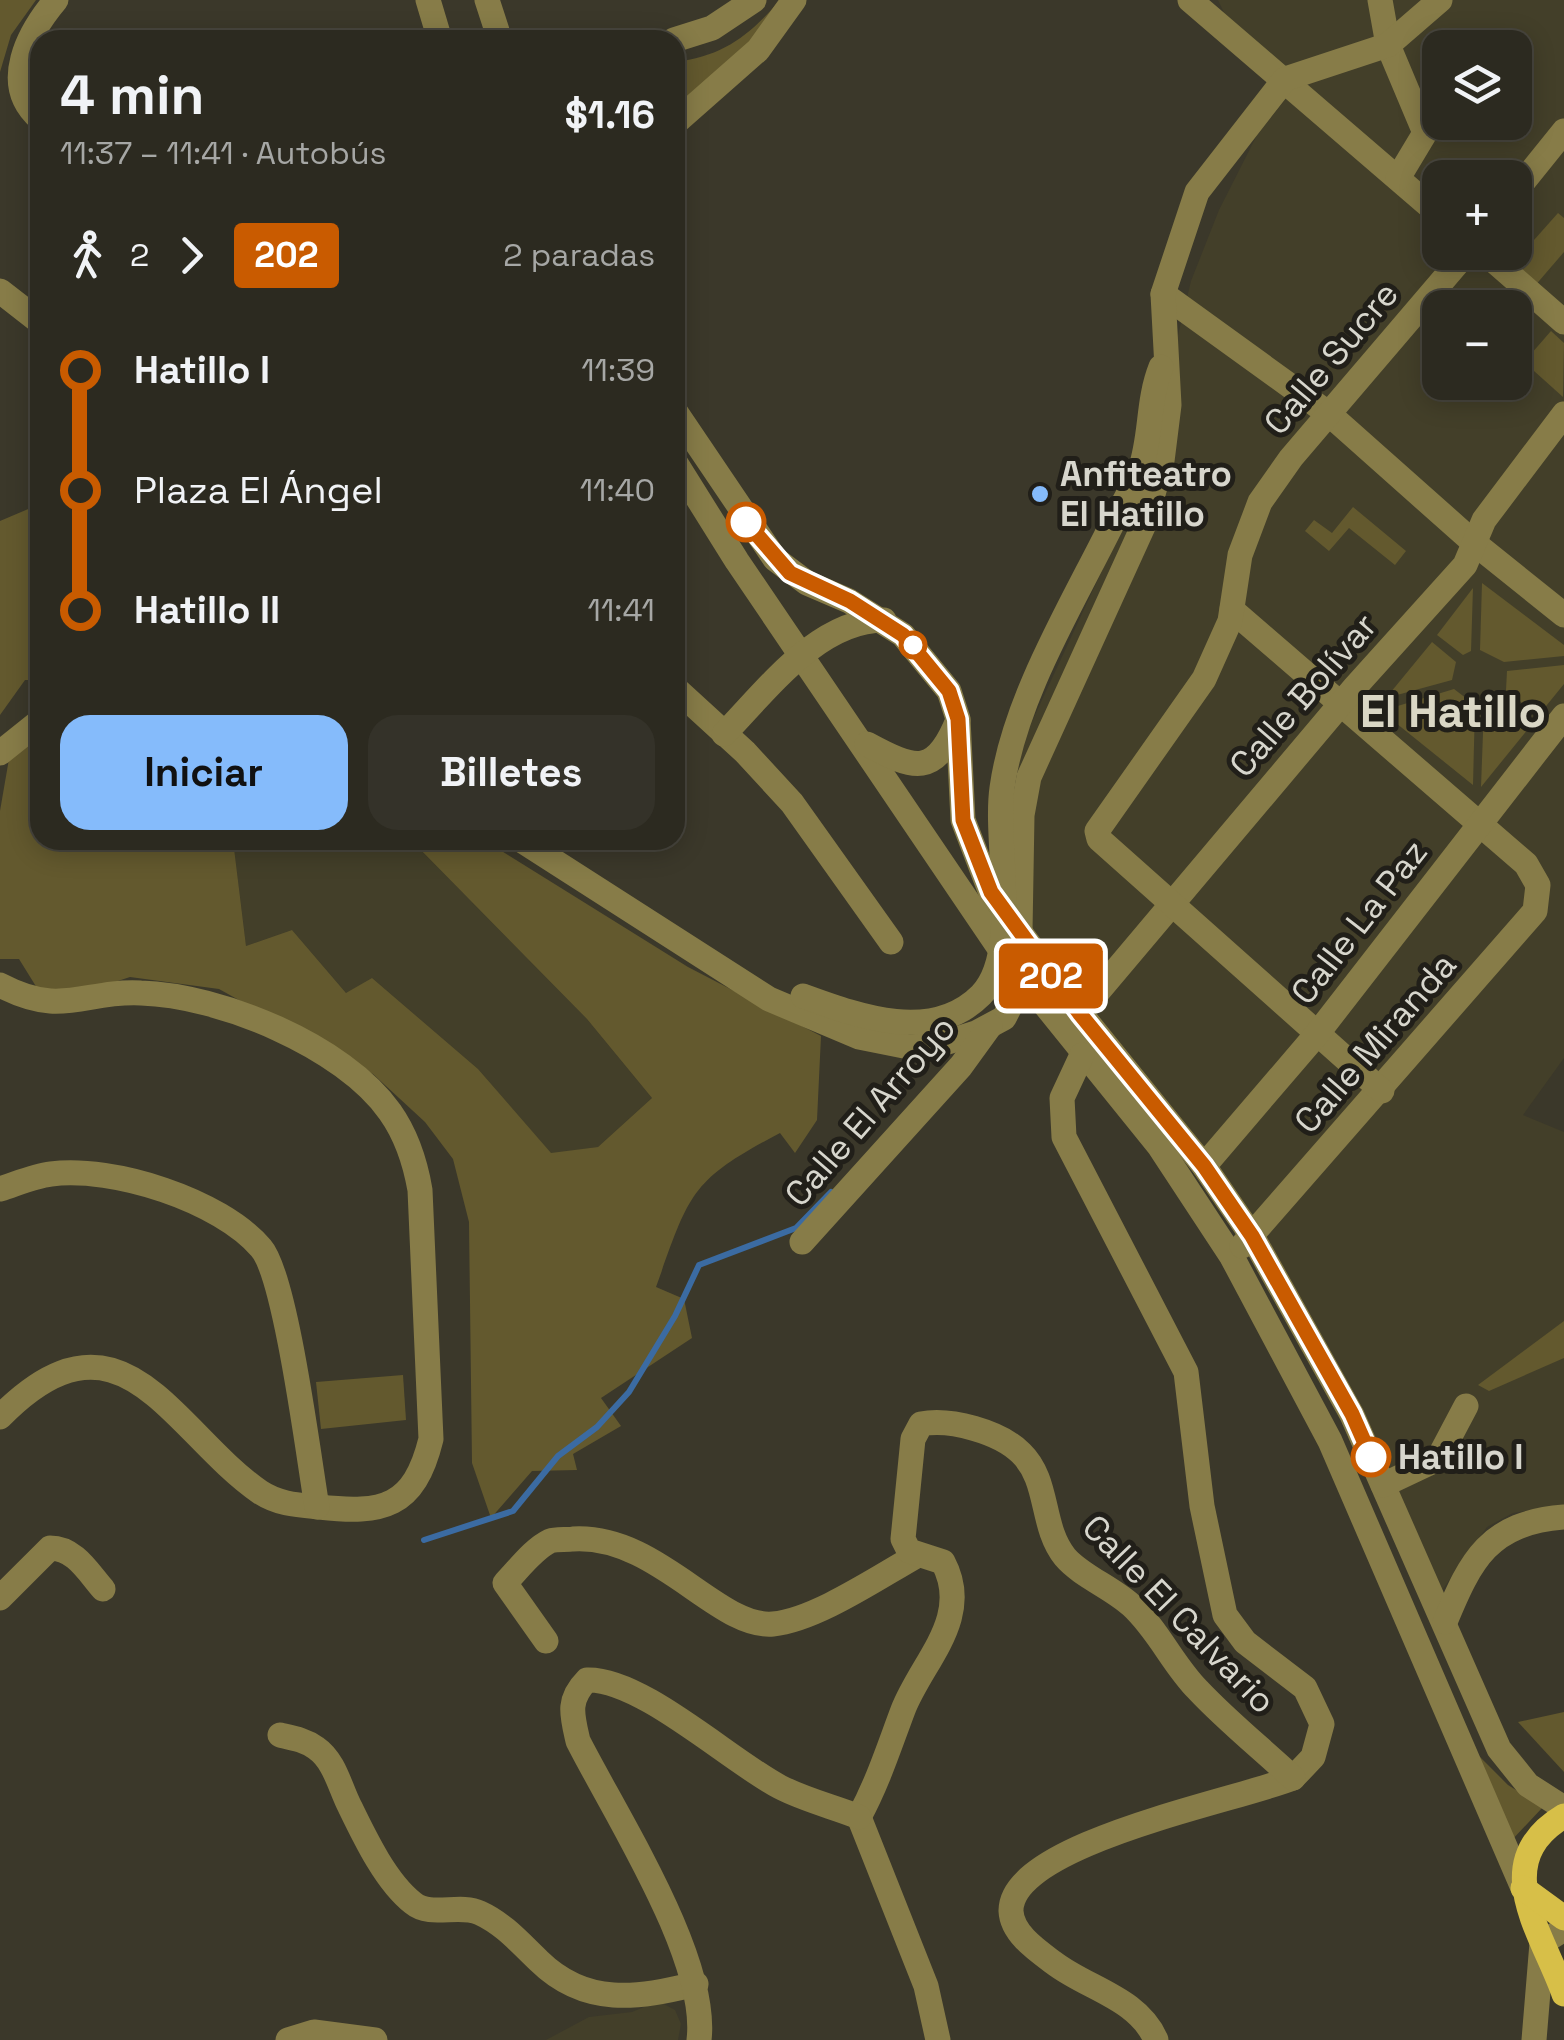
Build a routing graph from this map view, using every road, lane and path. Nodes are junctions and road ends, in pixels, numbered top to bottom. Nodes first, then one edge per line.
1 (56, 0) edge
2 (428, 0) edge
3 (487, 0) edge
4 (754, 0) edge
5 (794, 0) edge
6 (1380, 0) edge
7 (1440, 0) edge
8 (1193, 1) edge
9 (32, 30) edge
10 (437, 30) edge
11 (497, 30) edge
12 (30, 34) edge
13 (685, 37) edge
14 (1388, 45) junction
15 (1285, 78) junction
16 (30, 100) edge
17 (685, 113) edge
18 (1564, 131) edge
19 (1532, 171) edge
20 (1398, 178) junction
21 (1422, 199) edge
22 (1452, 270) edge
23 (1505, 270) edge
24 (0, 290) edge
25 (1162, 294) junction
26 (30, 314) edge
27 (1564, 322) edge
28 (1164, 360) junction
29 (1329, 414) junction
30 (1564, 414) edge
31 (685, 425) edge
32 (685, 477) edge
33 (1473, 542) junction
34 (1232, 610) junction
35 (1564, 615) edge
36 (884, 620) junction
37 (804, 656) junction
38 (685, 697) edge
39 (1342, 702) junction
40 (1564, 716) edge
41 (958, 719) junction
42 (30, 729) edge
43 (724, 734) junction
44 (862, 742) junction
45 (0, 753) edge
46 (1480, 822) junction
47 (537, 850) edge
48 (568, 850) edge
49 (1172, 900) junction
50 (1003, 912) junction
51 (891, 942) dead end
52 (1010, 942) junction
53 (1019, 974) junction
54 (0, 985) edge
55 (1080, 1014) junction
56 (990, 1026) junction
57 (1316, 1034) junction
58 (1082, 1055) junction
59 (1382, 1091) junction
60 (1204, 1166) junction
61 (0, 1189) edge
62 (1252, 1236) junction
63 (802, 1242) dead end
64 (1232, 1257) junction
65 (1466, 1406) dead end
66 (0, 1416) edge
67 (1383, 1485) junction
68 (318, 1507) junction
69 (1564, 1516) edge
70 (918, 1555) junction
71 (103, 1590) dead end
72 (0, 1598) edge
73 (1445, 1622) junction
74 (546, 1641) dead end
75 (280, 1736) dead end
76 (1293, 1778) junction
77 (1564, 1812) edge
78 (860, 1817) junction
79 (1523, 1888) junction
80 (1564, 1918) edge
81 (1553, 1936) edge
82 (696, 1984) junction
83 (1564, 1994) edge
84 (288, 2040) edge
85 (375, 2040) edge
86 (700, 2040) edge
87 (938, 2040) edge
88 (1156, 2040) edge
89 (1534, 2040) edge

1 - 9 street
2 - 10 street
3 - 11 street
4 - 13 street
5 - 17 street
6 - 14 street
7 - 14 street
8 - 15 street
12 - 16 street
14 - 15 street
14 - 20 street
15 - 20 street
15 - 25 street
18 - 19 street
20 - 21 street
22 - 29 street, Calle Sucre
23 - 27 street
24 - 26 street
25 - 28 street
25 - 29 street
28 - 50 street
28 - 52 street
29 - 33 street
29 - 34 street, Calle Sucre
30 - 33 street, Calle Bolívar
31 - 36 street
32 - 37 street
33 - 35 street
33 - 39 street, Calle Bolívar
34 - 39 street
34 - 49 street, Calle Sucre
36 - 37 street
36 - 41 street
37 - 43 street
37 - 44 street
38 - 43 street
39 - 46 street
39 - 49 street, Calle Bolívar
40 - 46 street, Calle La Paz
41 - 44 street
41 - 50 street
42 - 45 street
43 - 51 street
44 - 52 street
46 - 57 street, Calle La Paz
46 - 59 street, Calle Miranda
47 - 56 street
48 - 52 street
49 - 55 street, Calle Bolívar
49 - 57 street
50 - 52 street
52 - 53 street
52 - 55 street
53 - 56 street, Calle El Arroyo
53 - 58 street
54 - 68 street
55 - 60 street
56 - 63 street, Calle El Arroyo
57 - 59 street
57 - 60 street, Calle La Paz
58 - 64 street
58 - 76 street, Calle El Calvario
59 - 62 street, Calle Miranda
60 - 62 street
61 - 68 street
62 - 64 street, Calle Miranda
62 - 67 street
64 - 79 street
65 - 67 street
66 - 68 street
67 - 73 street
69 - 73 street
70 - 74 street
70 - 76 street, Calle El Calvario
70 - 78 street, Calle El Calvario
71 - 72 street
73 - 77 street
75 - 82 street
76 - 88 street
77 - 79 main road
78 - 82 street
78 - 87 street
79 - 80 main road
79 - 81 main road
81 - 83 main road
81 - 89 street
82 - 86 street
84 - 85 street

